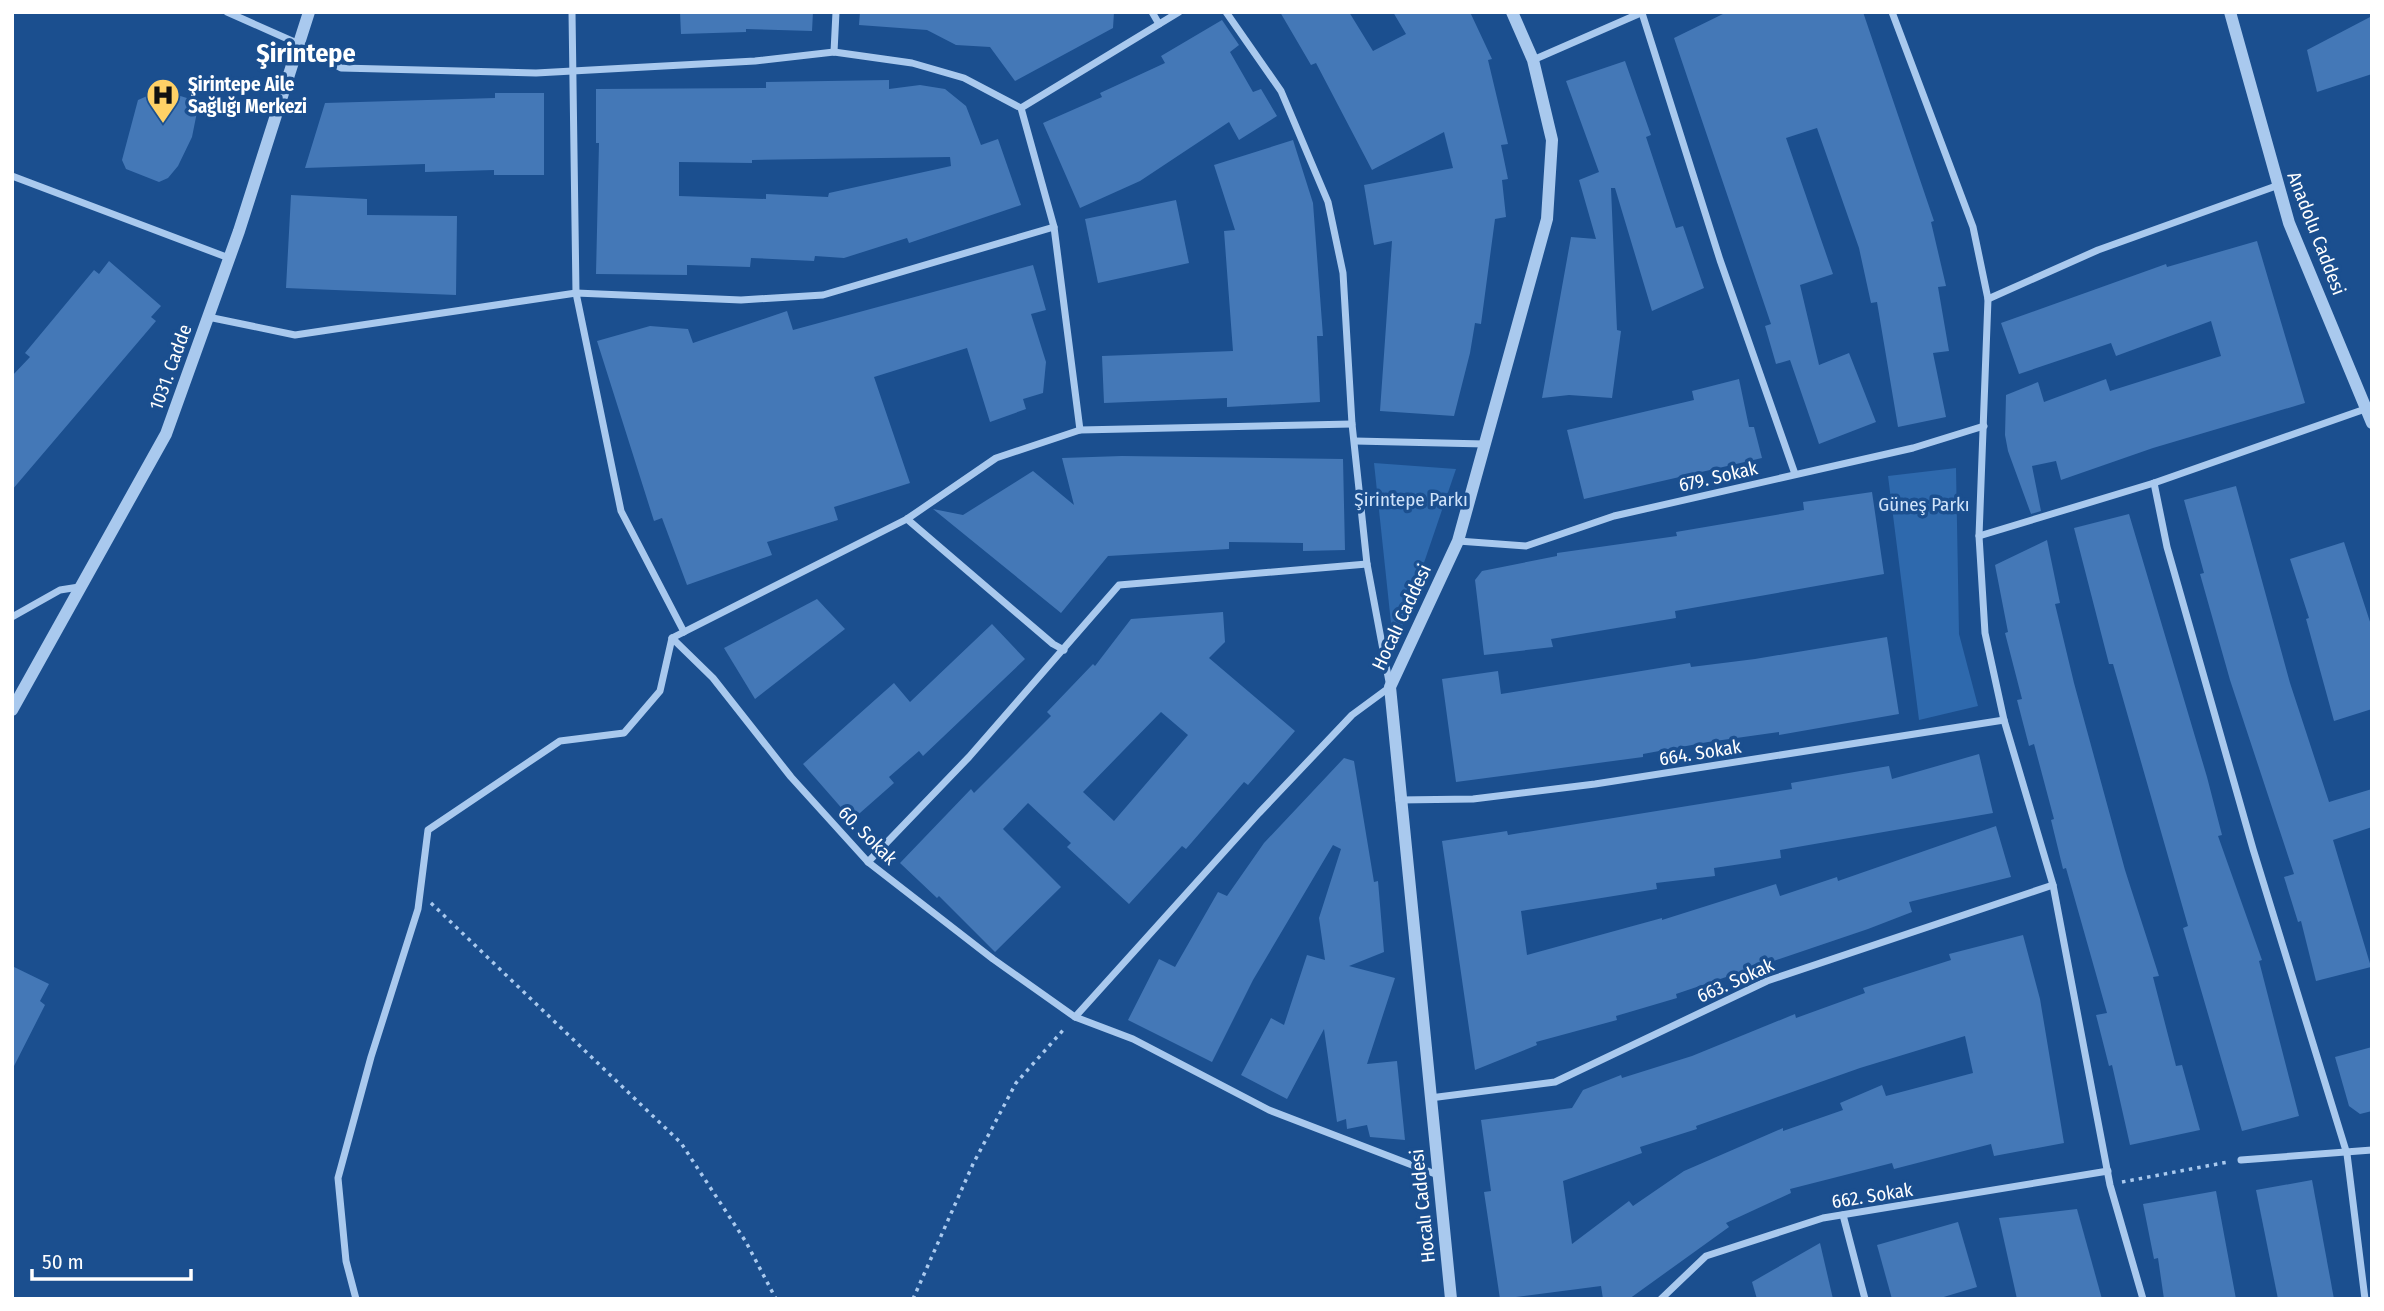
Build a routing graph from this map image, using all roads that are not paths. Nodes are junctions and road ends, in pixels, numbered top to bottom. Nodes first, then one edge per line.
1 (227, 12) edge
2 (309, 12) edge
3 (572, 12) edge
4 (836, 12) edge
5 (1152, 12) edge
6 (1178, 12) edge
7 (1226, 12) edge
8 (1513, 12) edge
9 (1892, 12) edge
10 (2230, 12) edge
11 (1642, 13) edge
12 (1159, 24) junction
13 (299, 44) junction
14 (834, 52) junction
15 (1533, 60) junction
16 (574, 71) junction
17 (1021, 107) junction
18 (12, 176) edge
19 (2276, 186) junction
20 (1054, 227) junction
21 (229, 258) junction
22 (576, 293) junction
23 (1989, 299) junction
24 (208, 317) junction
25 (2370, 408) edge
26 (2372, 422) edge
27 (1352, 424) junction
28 (1984, 426) junction
29 (1080, 430) junction
30 (1354, 441) junction
31 (1486, 444) junction
32 (1795, 474) junction
33 (2154, 483) junction
34 (907, 519) junction
35 (1979, 536) junction
36 (1458, 541) junction
37 (1367, 564) junction
38 (79, 587) junction
39 (12, 617) edge
40 (684, 632) junction
41 (672, 638) junction
42 (1064, 650) junction
43 (1390, 687) junction
44 (12, 710) edge
45 (2004, 720) junction
46 (1399, 800) junction
47 (868, 862) junction
48 (2053, 885) junction
49 (1075, 1017) junction
50 (1430, 1098) junction
51 (2372, 1150) edge
52 (2347, 1154) junction
53 (2241, 1160) road end
54 (2108, 1171) junction
55 (1438, 1175) junction
56 (1843, 1215) junction
57 (356, 1299) edge
58 (1451, 1299) edge
59 (1661, 1299) edge
60 (1865, 1299) edge
61 (2143, 1299) edge
62 (2365, 1299) edge

1 - 13 street
2 - 13 street, 1031. Cadde
3 - 16 street
4 - 14 street
5 - 12 street
6 - 12 street
7 - 27 street
8 - 15 street, Hocalı Caddesi
9 - 23 street
10 - 19 street, Anadolu Caddesi
11 - 15 street
11 - 32 street
12 - 17 street
13 - 16 street
13 - 21 street, 1031. Cadde
14 - 16 street
14 - 17 street
15 - 31 street, Hocalı Caddesi
16 - 22 street
17 - 20 street
18 - 21 street
19 - 23 street
19 - 25 street, Anadolu Caddesi
20 - 22 street
20 - 29 street
21 - 24 street, 1031. Cadde
22 - 24 street
22 - 40 street
23 - 28 street
24 - 38 street, 1031. Cadde
25 - 26 street, Anadolu Caddesi
25 - 33 street
27 - 29 street
27 - 30 street
28 - 32 street, 679. Sokak
28 - 35 street
29 - 34 street
30 - 31 street
30 - 37 street
31 - 36 street, Hocalı Caddesi
32 - 36 street, 679. Sokak
33 - 35 street
33 - 52 street
34 - 40 street
34 - 42 street
35 - 45 street
36 - 43 street, Hocalı Caddesi
37 - 42 street
37 - 43 street
38 - 39 street
38 - 44 street, 1031. Cadde
40 - 41 street
41 - 47 street, 60. Sokak
41 - 57 street
42 - 47 street
43 - 46 street, Hocalı Caddesi
43 - 49 street
45 - 46 street, 664. Sokak
45 - 48 street
46 - 50 street, Hocalı Caddesi
47 - 49 street, 60. Sokak
48 - 50 street, 663. Sokak
48 - 54 street
49 - 55 street, 60. Sokak
50 - 55 street, Hocalı Caddesi
51 - 52 street
52 - 53 street
52 - 62 street
54 - 56 street, 662. Sokak
54 - 61 street
55 - 58 street, Hocalı Caddesi
56 - 59 street, 662. Sokak
56 - 60 street

